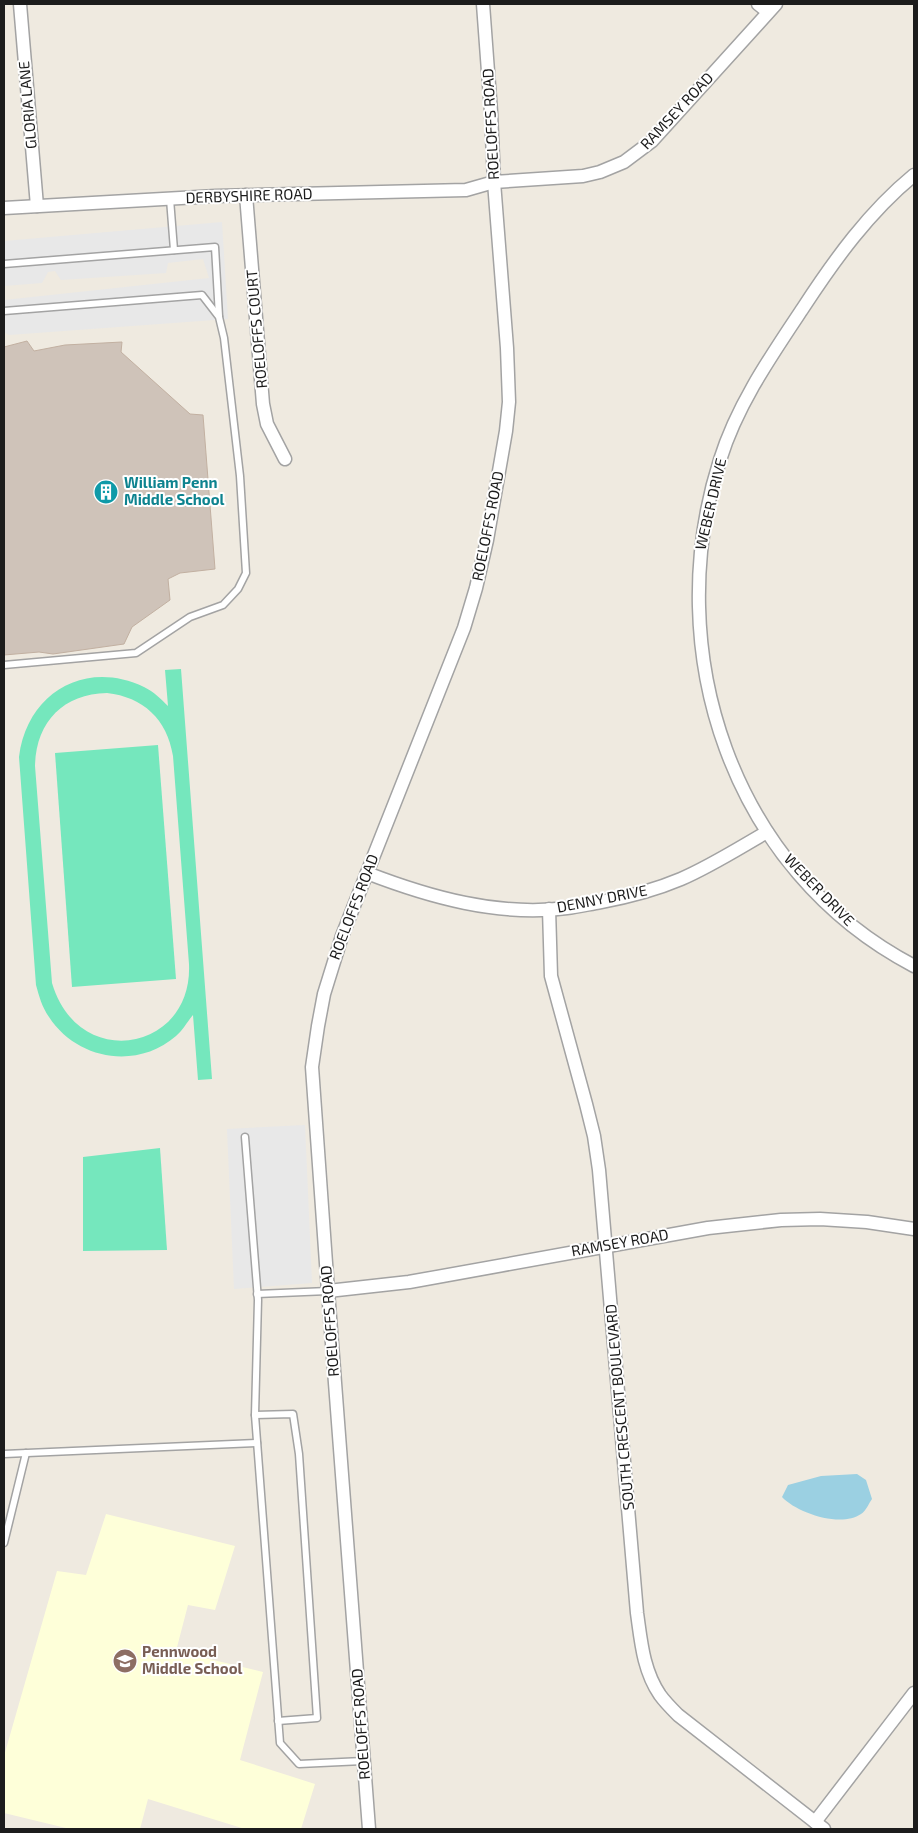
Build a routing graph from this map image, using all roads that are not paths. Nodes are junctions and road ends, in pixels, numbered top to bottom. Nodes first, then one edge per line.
1 (20, 4) edge
2 (483, 4) edge
3 (767, 7) edge
4 (914, 175) edge
5 (494, 182) junction
6 (246, 196) junction
7 (170, 199) junction
8 (37, 206) junction
9 (4, 208) edge
10 (174, 250) junction
11 (4, 264) edge
12 (4, 311) edge
13 (219, 317) junction
14 (285, 459) dead end
15 (4, 665) edge
16 (767, 832) junction
17 (367, 873) junction
18 (549, 909) junction
19 (914, 966) edge
20 (245, 1137) dead end
21 (914, 1229) edge
22 (606, 1246) junction
23 (328, 1291) junction
24 (257, 1294) junction
25 (255, 1416) junction
26 (257, 1443) junction
27 (26, 1453) junction
28 (4, 1454) edge
29 (4, 1543) edge
30 (914, 1693) edge
31 (278, 1721) junction
32 (364, 1761) junction
33 (819, 1826) edge
34 (369, 1829) edge

1 - 8 street, GLORIA LANE
2 - 5 street, ROELOFFS ROAD
3 - 5 street, RAMSEY ROAD
4 - 16 street, WEBER DRIVE
5 - 6 street, DERBYSHIRE ROAD
5 - 17 street, ROELOFFS ROAD
6 - 7 street, DERBYSHIRE ROAD
6 - 14 street, ROELOFFS COURT
7 - 8 street, DERBYSHIRE ROAD
7 - 10 lane
8 - 9 street, DERBYSHIRE ROAD
10 - 11 lane
10 - 13 lane
12 - 13 lane
13 - 15 lane
16 - 18 street, DENNY DRIVE
16 - 19 street, WEBER DRIVE
17 - 18 street, DENNY DRIVE
17 - 23 street, ROELOFFS ROAD
18 - 22 street, SOUTH CRESCENT BOULEVARD
20 - 24 lane
21 - 22 street, RAMSEY ROAD
22 - 23 street, RAMSEY ROAD
22 - 33 street, SOUTH CRESCENT BOULEVARD
23 - 24 lane
23 - 32 street, ROELOFFS ROAD
24 - 25 lane
25 - 26 lane
25 - 31 lane
26 - 27 lane
26 - 31 lane
27 - 28 lane
27 - 29 lane
30 - 33 street
31 - 32 lane
32 - 34 street, ROELOFFS ROAD

